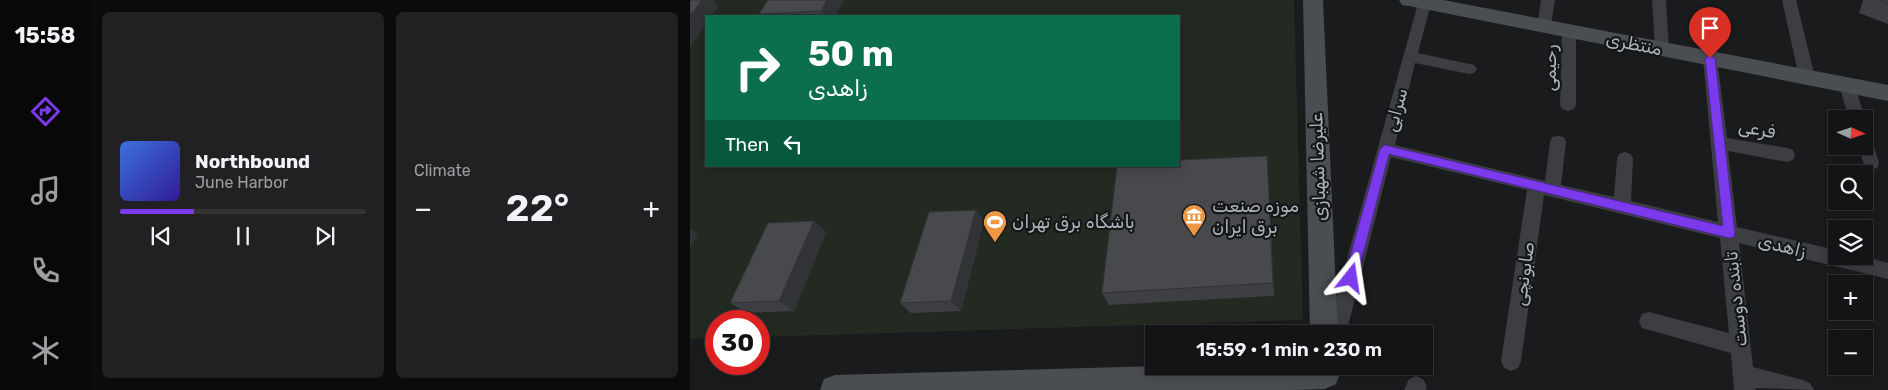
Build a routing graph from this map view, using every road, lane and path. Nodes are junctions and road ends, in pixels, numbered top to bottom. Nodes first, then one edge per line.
1 (1313, 0) edge
2 (1548, 0) edge
3 (1659, 0) edge
4 (1789, 0) edge
5 (1417, 1) edge
6 (1455, 4) edge
7 (1544, 26) junction
8 (1569, 31) junction
9 (1662, 49) junction
10 (1410, 57) junction
11 (1710, 58) junction
12 (1469, 69) dead end
13 (1806, 77) junction
14 (1847, 85) junction
15 (1888, 93) edge
16 (1568, 106) dead end
17 (1855, 110) edge
18 (1558, 142) dead end
19 (1719, 143) junction
20 (1385, 149) junction
21 (1787, 155) dead end
22 (1869, 155) edge
23 (1625, 159) dead end
24 (1871, 163) dead end
25 (1544, 188) junction
26 (1622, 207) junction
27 (1729, 233) junction
28 (1888, 272) edge
29 (1649, 321) dead end
30 (1324, 325) edge
31 (1338, 325) edge
32 (1740, 346) junction
33 (1511, 361) dead end
34 (1310, 375) edge
35 (1744, 382) edge
36 (1014, 387) edge
37 (1139, 387) edge
38 (835, 390) edge
39 (1803, 390) edge

1 - 30 main road, علیرضا شهبازی
2 - 7 street
3 - 9 street
4 - 13 street
5 - 6 main road, منتظری
5 - 10 street, سرابی
6 - 7 main road, منتظری
7 - 8 main road, منتظری
8 - 9 main road, منتظری
8 - 16 street, رحیمی
9 - 11 main road, منتظری
10 - 12 street
10 - 20 street, سرابی
11 - 13 main road, منتظری
11 - 19 street, تابنده دوست
13 - 14 main road, منتظری
14 - 15 main road, منتظری
14 - 17 street
18 - 25 street, صابونچی
19 - 21 street, فرعی
19 - 27 street, تابنده دوست
20 - 25 street, زاهدی
20 - 31 street, سرابی
22 - 24 street
23 - 26 street
25 - 26 street, زاهدی
25 - 33 street, صابونچی
26 - 27 street, زاهدی
27 - 28 street, زاهدی
27 - 32 street, تابنده دوست
29 - 32 street
32 - 35 street, تابنده دوست
34 - 37 main road
35 - 39 street
36 - 37 main road
36 - 38 main road

